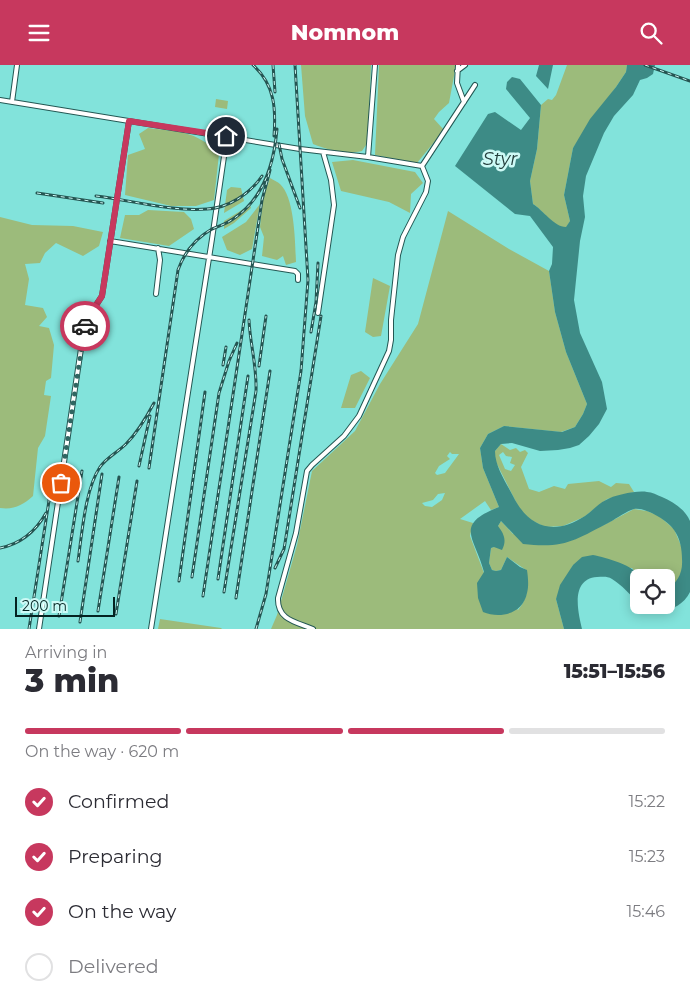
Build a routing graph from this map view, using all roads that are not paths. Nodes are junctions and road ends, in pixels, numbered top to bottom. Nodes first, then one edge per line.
1 (17, 65) edge
2 (376, 65) edge
3 (458, 65) edge
4 (465, 65) edge
5 (457, 71) junction
6 (475, 85) dead end
7 (0, 100) edge
8 (12, 102) junction
9 (464, 102) junction
10 (129, 121) junction
11 (226, 136) junction
12 (323, 152) junction
13 (368, 157) junction
14 (422, 166) junction
15 (110, 241) junction
16 (158, 248) junction
17 (209, 257) junction
18 (298, 280) dead end
19 (156, 294) dead end
20 (318, 313) dead end
21 (39, 629) edge
22 (151, 629) edge
23 (313, 629) edge

1 - 8 street
2 - 13 street
3 - 5 street
4 - 5 street
5 - 9 street
6 - 9 street
7 - 8 street
8 - 10 street
9 - 14 street
10 - 11 street
10 - 15 street
11 - 12 street
11 - 17 street
12 - 13 street
12 - 20 street
13 - 14 street
14 - 23 street
15 - 16 street
15 - 21 street
16 - 17 street
16 - 19 street
17 - 18 street
17 - 22 street

